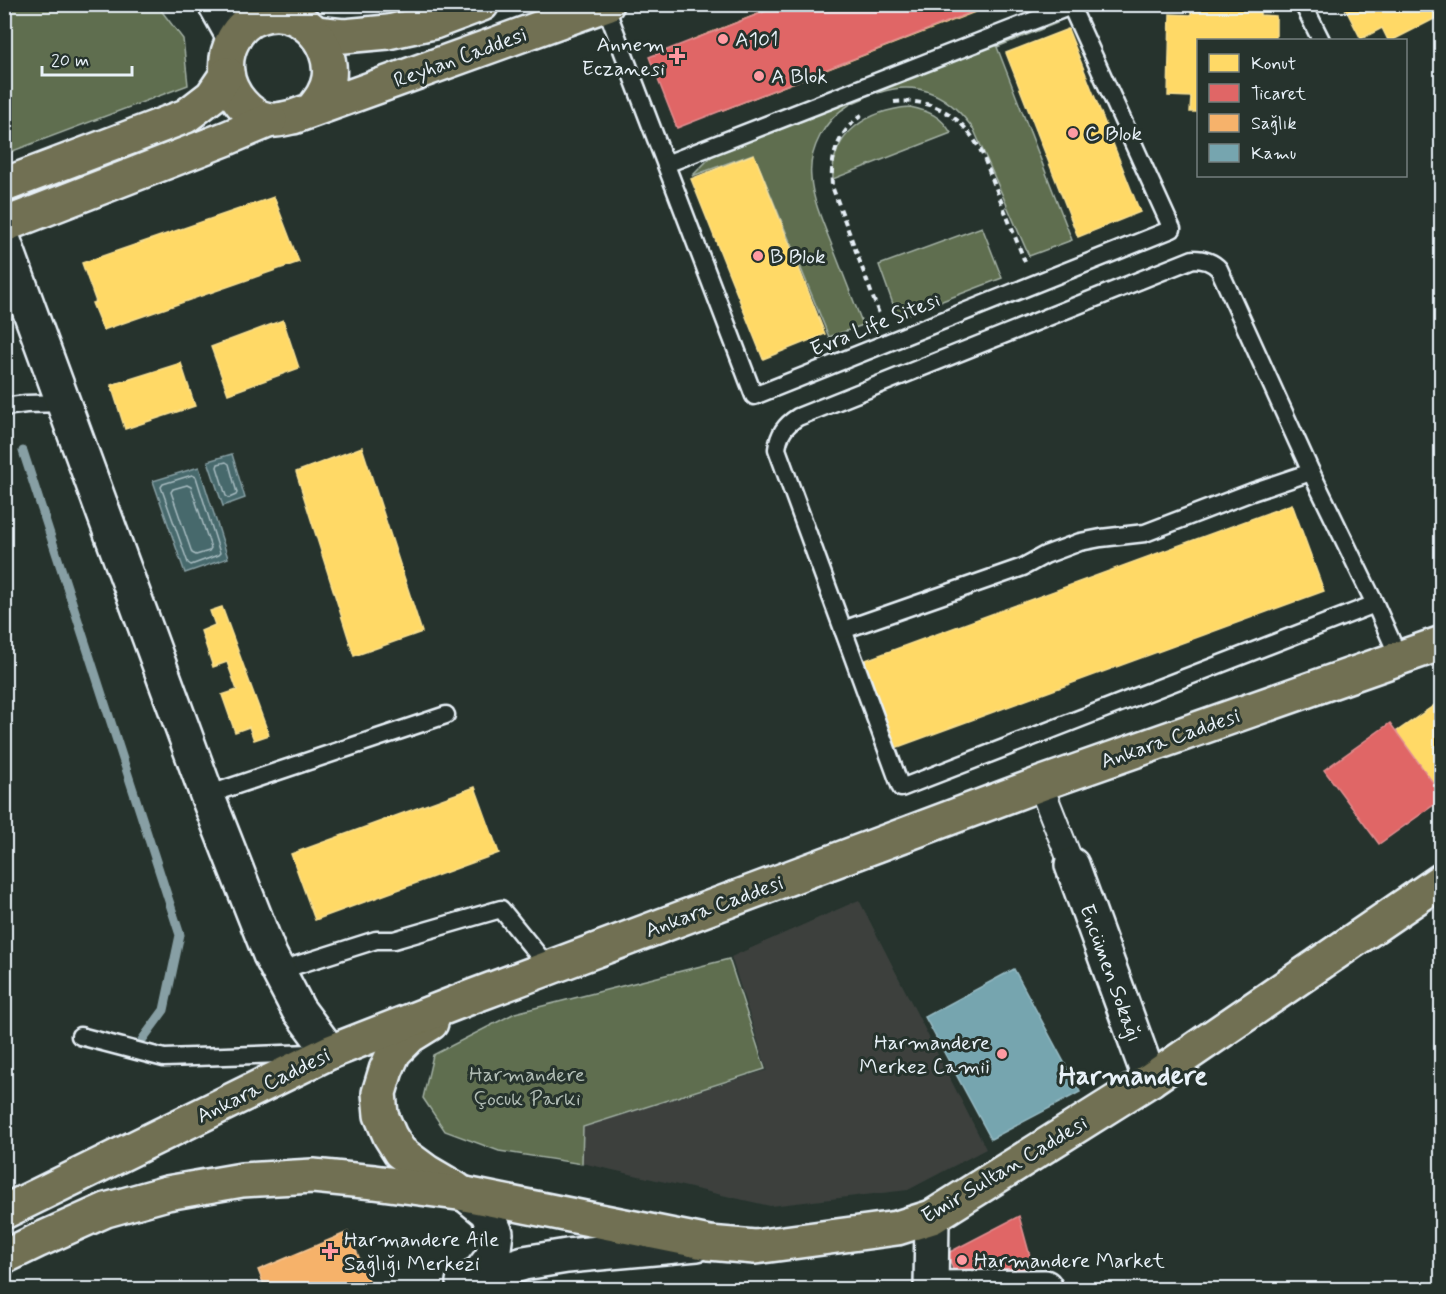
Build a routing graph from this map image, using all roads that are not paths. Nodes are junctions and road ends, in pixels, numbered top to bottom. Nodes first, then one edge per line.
1 (215, 4) edge
2 (482, 4) edge
3 (1303, 4) edge
4 (606, 5) edge
5 (1070, 5) edge
6 (269, 9) edge
7 (315, 33) junction
8 (234, 38) junction
9 (1320, 39) edge
10 (227, 74) junction
11 (312, 110) junction
12 (270, 120) junction
13 (666, 164) junction
14 (4, 185) edge
15 (4, 225) edge
16 (4, 241) edge
17 (64, 403) junction
18 (4, 406) edge
19 (1311, 472) junction
20 (1375, 604) junction
21 (843, 630) junction
22 (1442, 643) edge
23 (1399, 658) junction
24 (446, 715) dead end
25 (1040, 784) junction
26 (207, 795) junction
27 (1072, 865) joint
28 (1442, 880) edge
29 (548, 968) junction
30 (278, 970) junction
31 (471, 997) junction
32 (80, 1036) dead end
33 (330, 1052) junction
34 (1150, 1080) junction
35 (465, 1194) junction
36 (4, 1212) edge
37 (932, 1217) junction
38 (709, 1243) junction
39 (4, 1257) edge
40 (455, 1286) edge
41 (1045, 1287) dead end
42 (931, 1289) edge

1 - 8 street
2 - 7 main road, Reyhan Caddesi
3 - 9 lane
4 - 11 main road, Reyhan Caddesi
4 - 13 lane, Evra Life Sitesi
5 - 13 lane
5 - 13 lane, Evra Life Sitesi
6 - 7 main road
6 - 8 main road
7 - 11 main road
8 - 10 main road
10 - 12 main road
10 - 14 main road
11 - 12 main road
12 - 15 main road
16 - 17 street
17 - 18 lane
17 - 26 street
19 - 20 lane
19 - 21 lane
19 - 21 lane
20 - 21 lane
20 - 23 lane
22 - 23 main road, Ankara Caddesi
23 - 25 main road, Ankara Caddesi
24 - 26 lane
25 - 27 street
25 - 29 main road, Ankara Caddesi
26 - 30 street
27 - 34 street, Encümen Sokağı
28 - 34 main road, Emir Sultan Caddesi
29 - 30 lane
29 - 31 main road, Ankara Caddesi
30 - 33 street
31 - 33 main road, Ankara Caddesi
31 - 35 main road
32 - 33 lane
33 - 36 main road, Ankara Caddesi
34 - 37 main road, Emir Sultan Caddesi
35 - 38 main road, Emir Sultan Caddesi
35 - 39 main road
35 - 40 street
37 - 38 main road, Emir Sultan Caddesi
37 - 42 street
38 - 40 street
41 - 42 street

